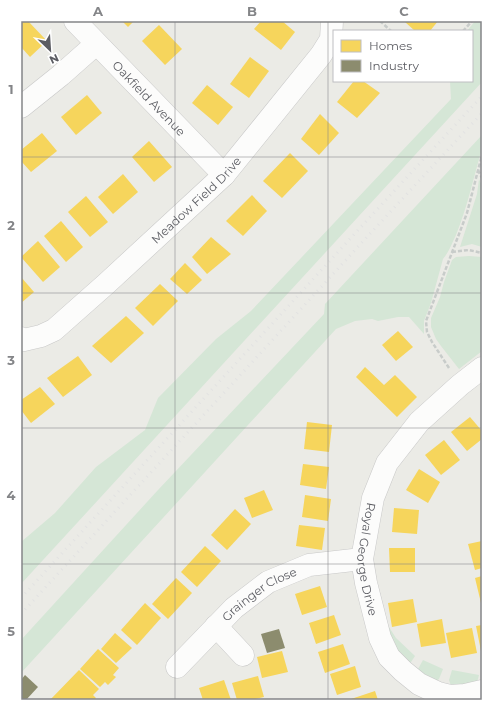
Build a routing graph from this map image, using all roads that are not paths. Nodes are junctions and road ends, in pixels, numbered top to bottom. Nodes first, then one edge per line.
1 (75, 21) edge
2 (332, 21) edge
3 (96, 44) junction
4 (21, 107) edge
5 (224, 175) junction
6 (22, 342) edge
7 (482, 368) edge
8 (362, 559) junction
9 (216, 626) junction
10 (243, 655) dead end
11 (177, 667) dead end
12 (482, 691) edge
13 (436, 697) edge

1 - 3 street, Oakfield Avenue
2 - 5 street, Meadow Field Drive
3 - 4 street
3 - 5 street, Oakfield Avenue
5 - 6 street, Meadow Field Drive
7 - 8 street, Royal George Drive
8 - 9 street, Grainger Close
8 - 13 street, Royal George Drive
9 - 10 street
9 - 11 street, Grainger Close
12 - 13 street, Royal George Drive

